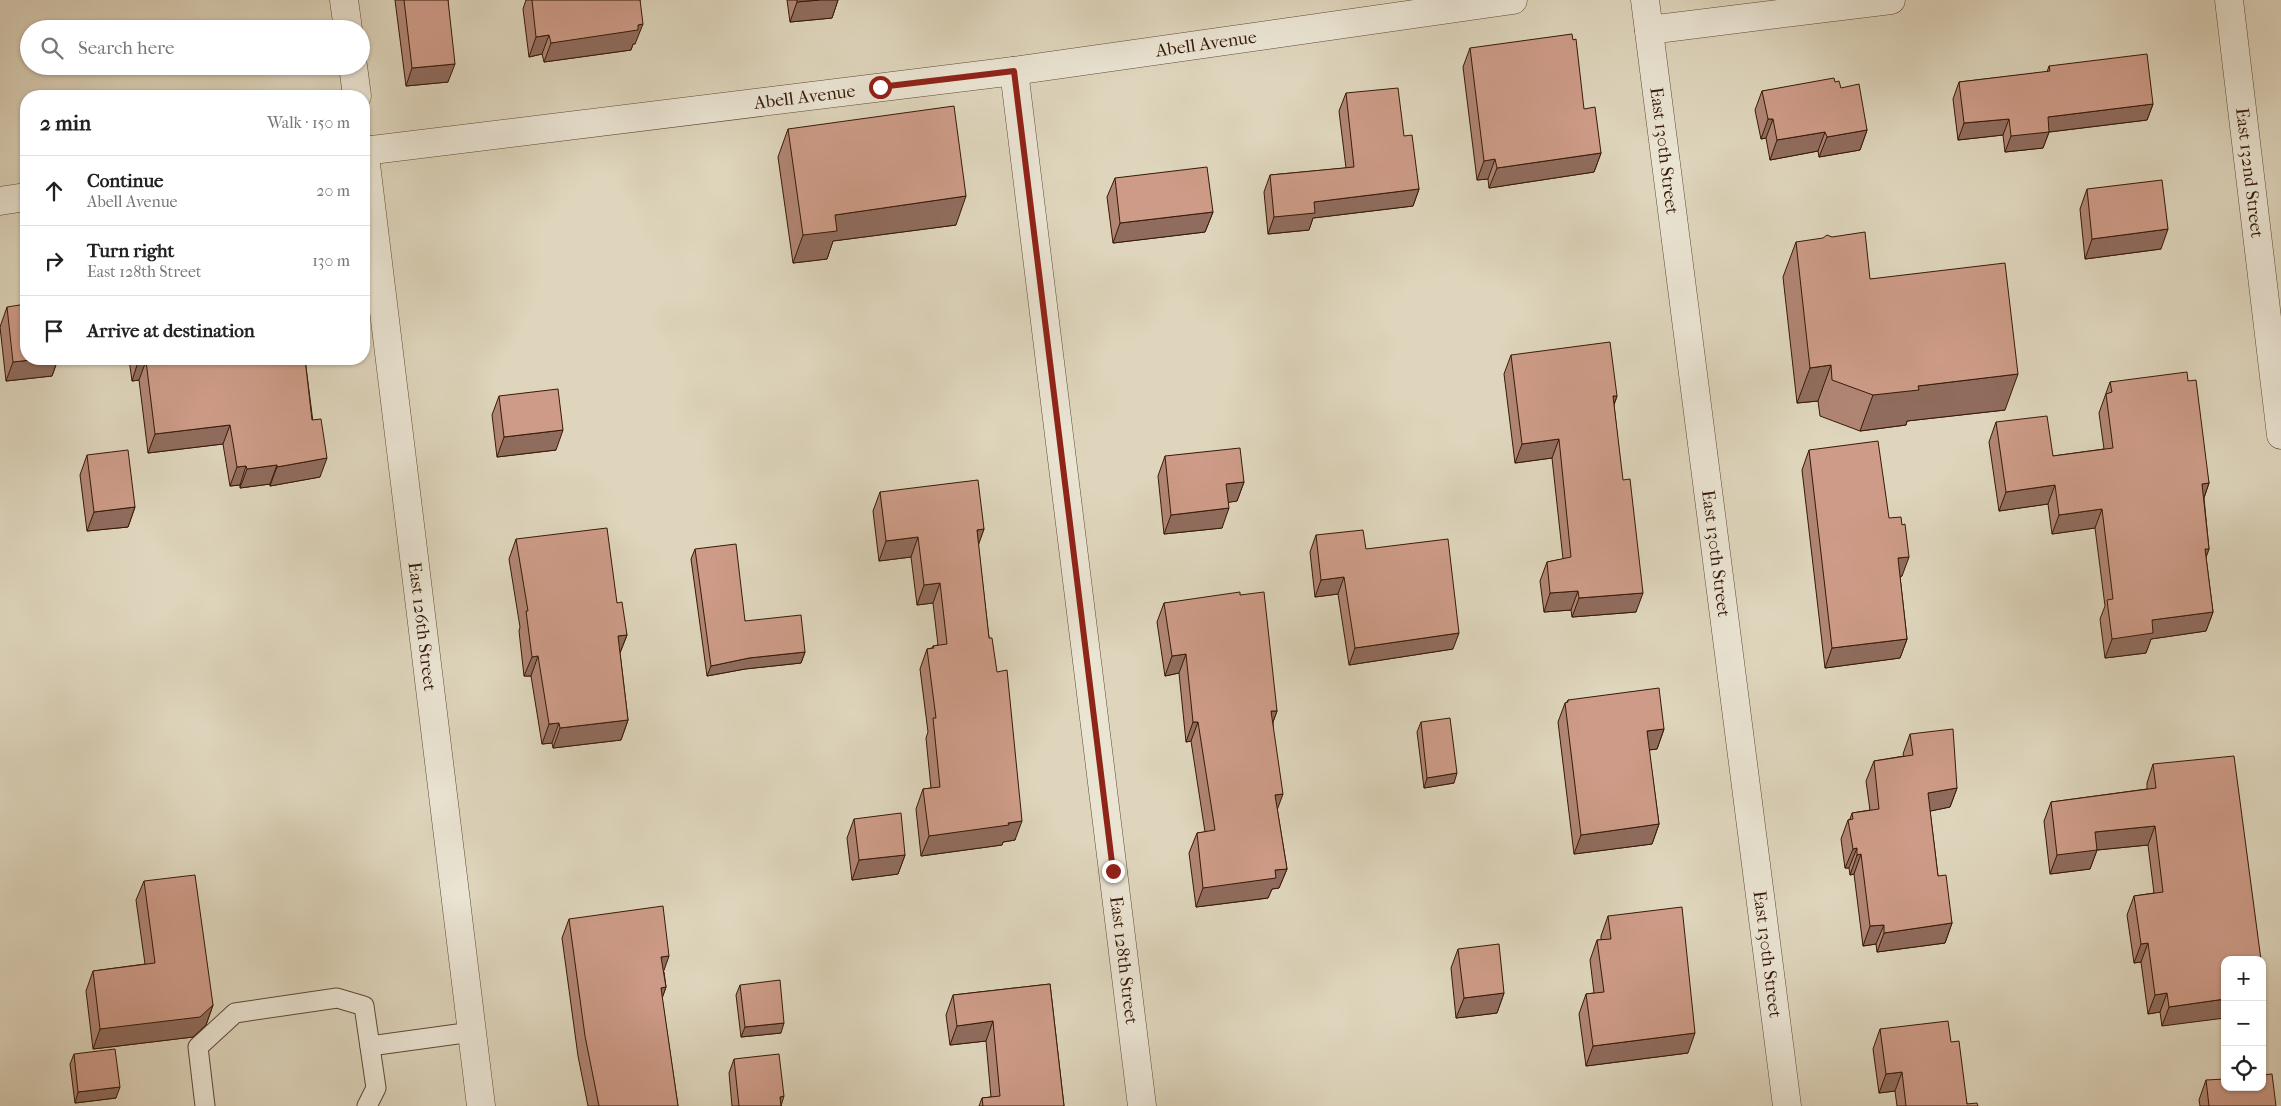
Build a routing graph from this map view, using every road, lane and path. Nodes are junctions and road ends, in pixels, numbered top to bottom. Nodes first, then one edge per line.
1 (344, 0) edge
2 (1513, 0) edge
3 (1645, 0) edge
4 (1891, 0) edge
5 (2229, 0) edge
6 (347, 20) edge
7 (1649, 30) junction
8 (1014, 71) junction
9 (354, 75) edge
10 (356, 90) edge
11 (370, 149) edge
12 (20, 198) edge
13 (370, 199) edge
14 (0, 201) edge
15 (2281, 435) edge
16 (472, 1032) junction
17 (370, 1046) junction
18 (205, 1106) edge
19 (367, 1106) edge
20 (481, 1106) edge
21 (1142, 1106) edge
22 (1787, 1106) edge

1 - 6 street
2 - 8 street, Abell Avenue
3 - 7 street, East 130th Street
4 - 7 street
5 - 15 street, East 132nd Street
7 - 22 street, East 130th Street
8 - 11 street, Abell Avenue
8 - 21 street, East 128th Street
9 - 10 street
12 - 14 street
13 - 16 street, East 126th Street
16 - 17 lane
16 - 20 street, East 126th Street
17 - 18 lane
17 - 19 lane

